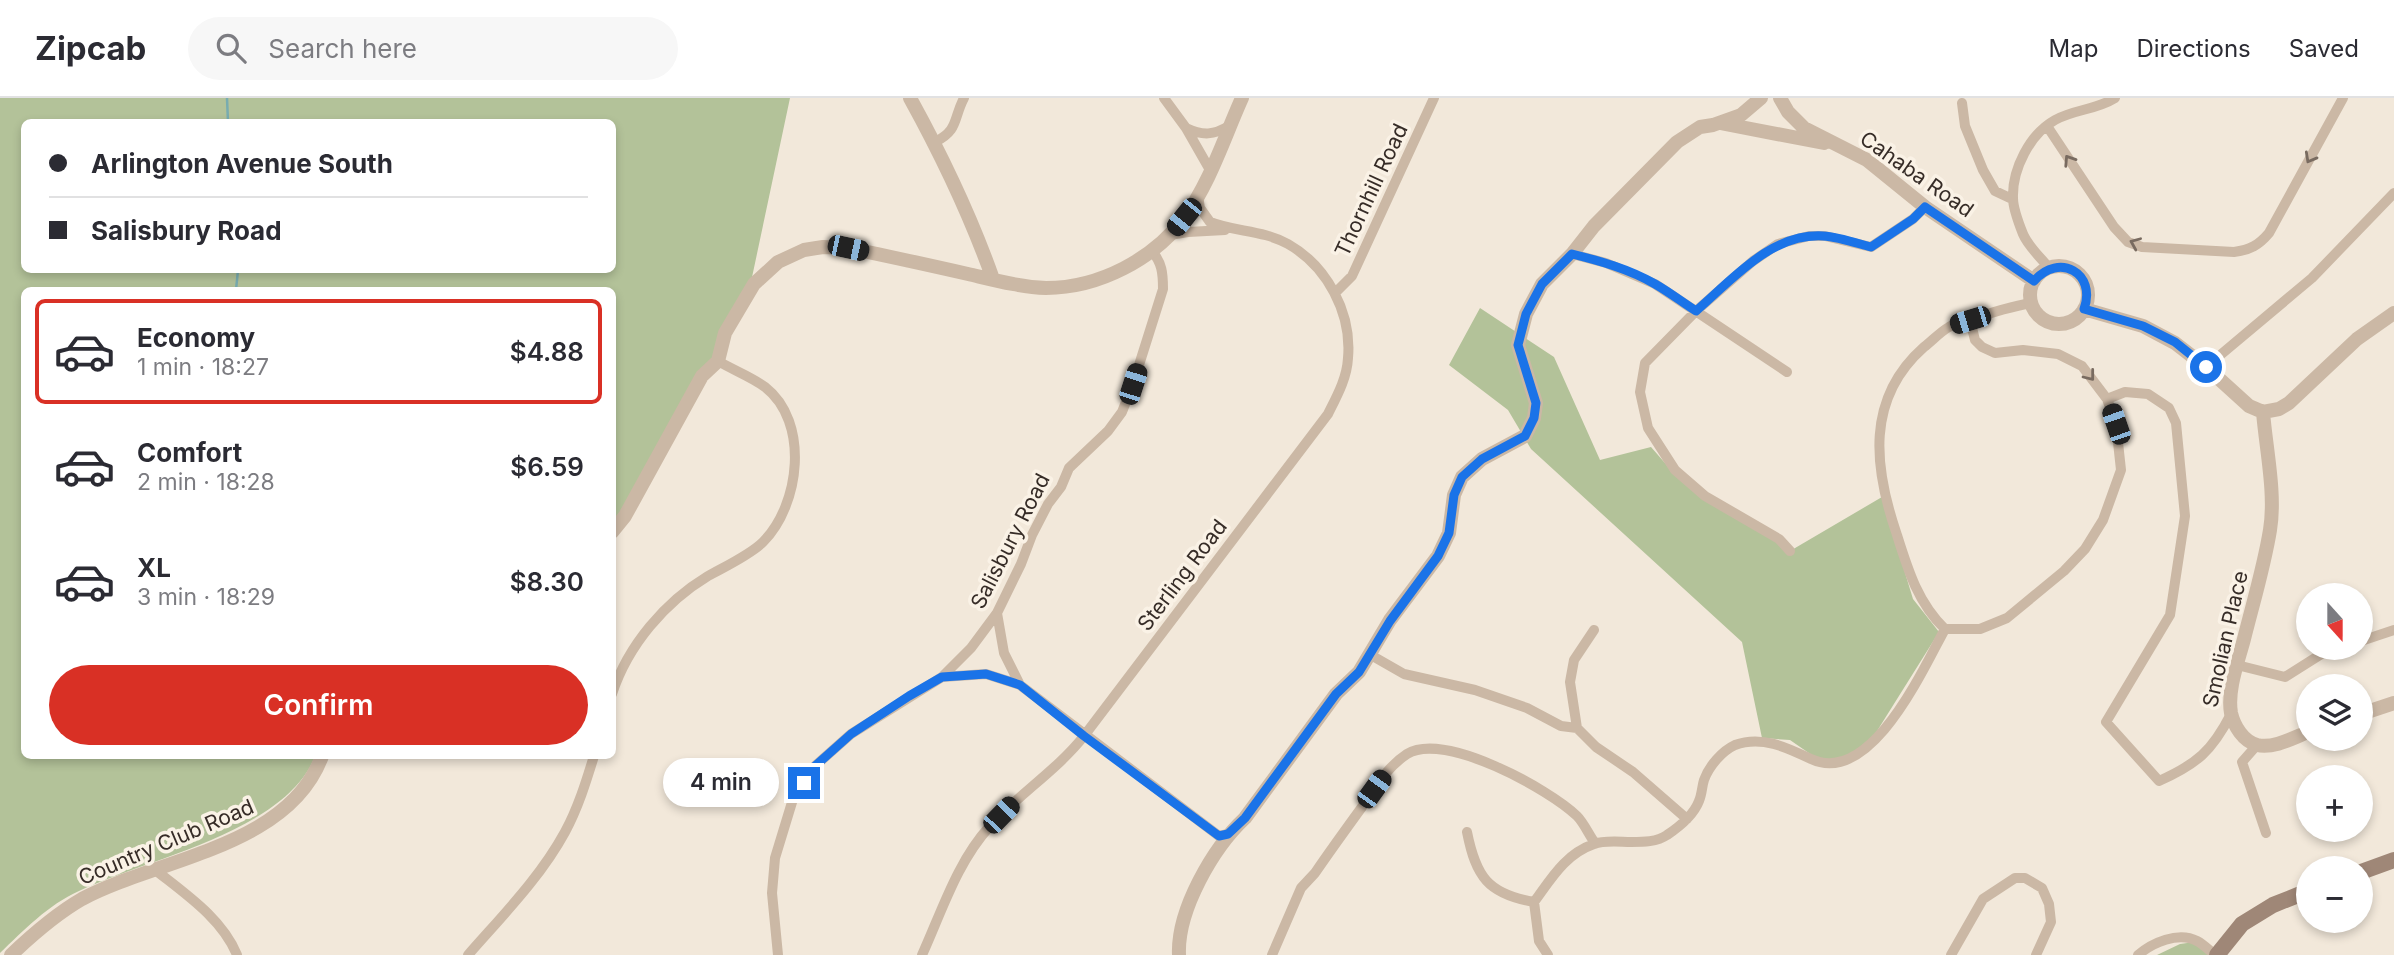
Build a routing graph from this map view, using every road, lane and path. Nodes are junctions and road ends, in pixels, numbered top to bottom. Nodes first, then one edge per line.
1 (910, 98) edge
2 (964, 98) edge
3 (1164, 98) edge
4 (1242, 98) edge
5 (1434, 98) edge
6 (1761, 98) edge
7 (1780, 98) edge
8 (2115, 98) edge
9 (2343, 98) edge
10 (1962, 103) dead end
11 (1720, 123) junction
12 (1229, 126) junction
13 (2047, 126) junction
14 (1186, 128) junction
15 (934, 142) junction
16 (1842, 147) junction
17 (1210, 170) junction
18 (2394, 193) edge
19 (1198, 196) junction
20 (2012, 199) junction
21 (1925, 207) junction
22 (1238, 229) junction
23 (1170, 235) junction
24 (1152, 251) junction
25 (1572, 254) junction
26 (2049, 268) junction
27 (993, 279) junction
28 (2034, 281) junction
29 (1335, 293) junction
30 (2031, 303) junction
31 (2084, 309) junction
32 (1696, 311) junction
33 (2394, 313) edge
34 (1970, 320) junction
35 (718, 361) junction
36 (2206, 367) junction
37 (1787, 372) dead end
38 (2107, 399) junction
39 (2263, 412) junction
40 (616, 527) edge
41 (1790, 551) dead end
42 (997, 613) junction
43 (1945, 629) junction
44 (1594, 630) dead end
45 (2394, 630) edge
46 (2373, 637) edge
47 (1369, 654) junction
48 (2312, 660) edge
49 (2237, 665) junction
50 (942, 677) junction
51 (616, 685) edge
52 (1020, 685) junction
53 (2394, 702) edge
54 (2373, 710) edge
55 (2231, 714) junction
56 (1577, 728) junction
57 (1084, 736) junction
58 (2296, 737) edge
59 (2257, 745) junction
60 (321, 759) edge
61 (593, 759) edge
62 (1687, 819) junction
63 (1467, 832) dead end
64 (2266, 833) dead end
65 (1228, 834) junction
66 (1595, 843) junction
67 (2394, 860) edge
68 (2373, 868) edge
69 (154, 869) junction
70 (2296, 896) edge
71 (1534, 902) junction
72 (11, 955) edge
73 (237, 955) edge
74 (468, 955) edge
75 (778, 955) edge
76 (922, 955) edge
77 (1179, 955) edge
78 (1272, 955) edge
79 (1548, 955) edge
80 (1951, 955) edge
81 (2036, 955) edge
82 (2138, 955) edge
83 (2216, 955) edge

1 - 15 street
2 - 15 street
3 - 14 street
4 - 12 street
5 - 29 street, Thornhill Road
6 - 11 street
7 - 16 street, Cahaba Road
8 - 13 street
9 -> 13 street
10 - 20 street
11 - 16 street
11 - 25 street
12 - 14 street
12 - 17 street
13 - 20 street
14 - 17 street
15 - 27 street
16 - 21 street, Cahaba Road
17 - 19 street
18 - 36 street
19 - 22 street, Sterling Road
19 - 23 street
20 - 26 street
21 - 28 street, Cahaba Road
21 - 32 street
22 - 23 street, Sterling Road
22 - 29 street, Sterling Road
23 - 24 street
24 - 27 street
24 - 42 street, Salisbury Road
25 - 32 street
25 - 47 street
26 - 28 street
26 - 31 street
27 - 35 street
28 - 30 street
29 - 57 street, Sterling Road
30 - 31 street
30 - 34 street
31 - 36 street
32 - 37 street
32 - 41 street
33 - 39 street
34 -> 38 street
34 - 43 street
35 - 40 street
35 - 51 street
36 - 39 street
38 - 43 street
38 - 55 street, Smolian Place
39 - 49 street, Smolian Place
42 - 50 street, Salisbury Road
42 - 52 street
43 - 62 street
44 - 56 street
45 - 46 street
47 - 56 street
47 - 65 street
48 - 49 street
49 - 55 street, Smolian Place
50 - 52 street
50 - 75 street, Salisbury Road
52 - 57 street
53 - 54 street
55 - 59 street
56 - 62 street
57 - 65 street
57 - 76 street, Sterling Road
58 - 59 street
59 - 64 street
60 - 69 street, Country Club Road
61 - 74 street
62 - 66 street
63 - 71 street
65 - 77 street
66 - 71 street
66 - 78 street
67 - 68 main road
69 - 72 street, Country Club Road
69 - 73 street
70 - 83 main road
71 - 79 street
80 - 81 street
82 - 83 street

